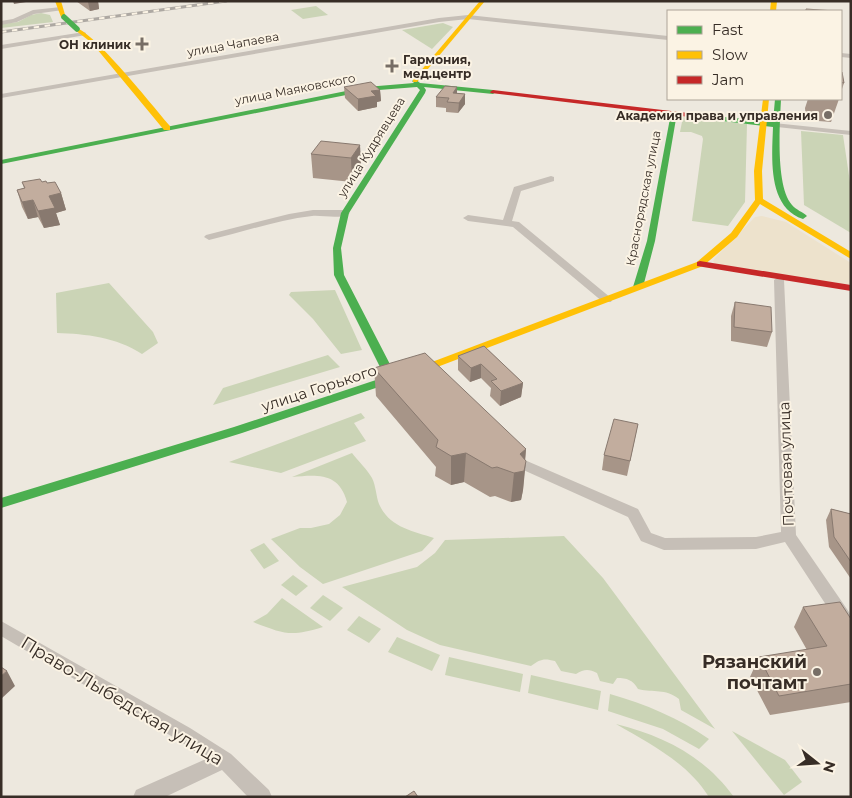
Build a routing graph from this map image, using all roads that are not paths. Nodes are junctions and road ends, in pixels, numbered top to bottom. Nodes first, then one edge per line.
1 (483, 1) edge
2 (61, 9) edge
3 (438, 20) junction
4 (461, 21) junction
5 (1, 23) edge
6 (80, 31) junction
7 (667, 38) edge
8 (1, 47) edge
9 (123, 74) junction
10 (419, 85) junction
11 (1, 96) edge
12 (766, 100) edge
13 (778, 100) edge
14 (674, 113) junction
15 (764, 124) junction
16 (777, 125) junction
17 (167, 128) junction
18 (851, 133) edge
19 (1, 162) edge
20 (552, 179) dead end
21 (759, 200) junction
22 (345, 213) junction
23 (468, 218) dead end
24 (507, 223) junction
25 (209, 238) dead end
26 (851, 246) edge
27 (851, 256) edge
28 (700, 264) junction
29 (779, 280) dead end
30 (638, 287) junction
31 (851, 288) edge
32 (607, 300) junction
33 (392, 380) junction
34 (502, 447) edge
35 (1, 503) edge
36 (789, 536) junction
37 (1, 628) edge
38 (851, 629) edge
39 (224, 760) junction
40 (143, 797) edge
41 (262, 797) edge

1 - 4 street, улица Кудрявцева
2 - 5 street
2 - 6 street, bridge
3 - 4 street, улица Чапаева
3 - 4 street
3 - 9 street, улица Чапаева
4 - 7 street
4 - 10 street, улица Кудрявцева
6 - 8 street
6 - 9 street
9 - 11 street, улица Чапаева
9 - 17 street
10 - 14 street, улица Маяковского
10 - 17 street, улица Маяковского
10 - 22 street, улица Кудрявцева
12 - 15 street
13 - 16 street
14 - 15 street, улица Маяковского
14 - 30 street, Краснорядская улица
15 - 16 street, улица Маяковского
15 - 21 street
16 - 18 street
16 - 26 street
17 - 19 street, улица Маяковского
20 - 24 street
21 - 27 street
21 - 28 street, улица Горького
22 - 25 street
22 - 33 street, улица Кудрявцева
23 - 24 street
24 - 32 street
28 - 30 street, улица Горького
28 - 31 street
29 - 36 street, Почтовая улица
30 - 32 street, улица Горького
32 - 33 street, улица Горького
33 - 35 street, улица Горького
34 - 36 street
36 - 38 street, Почтовая улица
37 - 39 street, Право-Лыбедская улица
39 - 40 street
39 - 41 street, Право-Лыбедская улица

